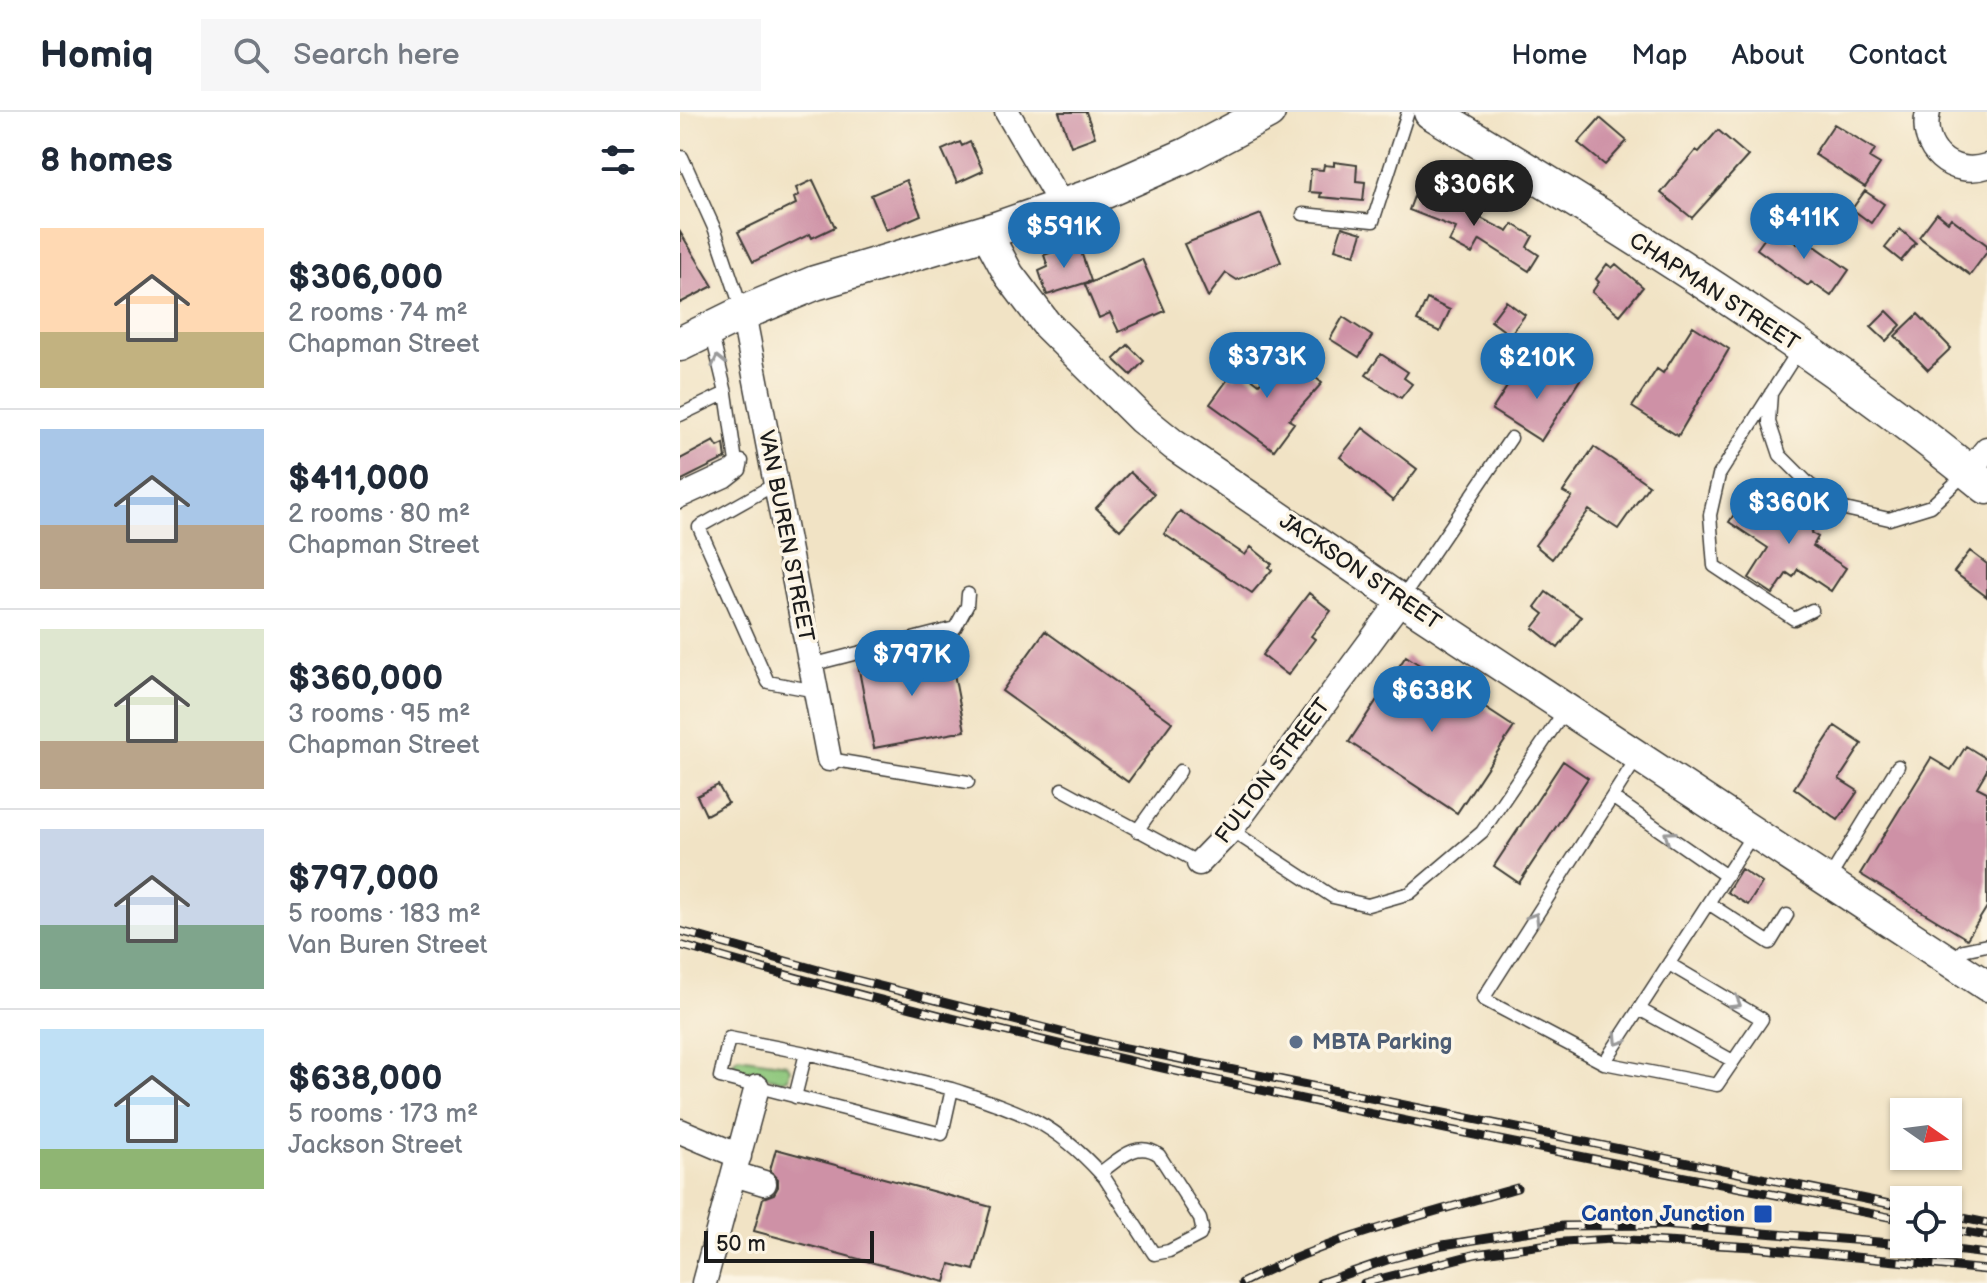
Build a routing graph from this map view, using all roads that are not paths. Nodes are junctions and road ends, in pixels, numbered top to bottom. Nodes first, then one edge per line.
1 (1007, 112) edge
2 (1268, 112) edge
3 (1928, 112) edge
4 (1428, 113) edge
5 (682, 157) edge
6 (1987, 166) edge
7 (1062, 206) junction
8 (1303, 214) dead end
9 (986, 232) junction
10 (743, 313) junction
11 (710, 328) junction
12 (680, 344) edge
13 (1800, 348) junction
14 (1771, 390) junction
15 (726, 393) junction
16 (680, 415) edge
17 (1511, 438) dead end
18 (1981, 469) edge
19 (777, 483) junction
20 (680, 491) edge
21 (680, 502) edge
22 (968, 594) dead end
23 (1401, 600) junction
24 (1812, 610) dead end
25 (811, 665) junction
26 (816, 691) junction
27 (1566, 709) junction
28 (1638, 756) junction
29 (829, 759) joint
30 (1898, 766) dead end
31 (1180, 771) dead end
32 (968, 782) dead end
33 (1062, 789) dead end
34 (1612, 797) junction
35 (1231, 830) junction
36 (1137, 831) junction
37 (1753, 834) junction
38 (1199, 863) joint
39 (1726, 876) junction
40 (1827, 882) junction
41 (1708, 903) junction
42 (1787, 915) dead end
43 (1987, 945) edge
44 (1952, 963) junction
45 (1669, 964) junction
46 (1987, 986) edge
47 (1639, 1009) junction
48 (806, 1053) junction
49 (1733, 1061) junction
50 (1604, 1063) junction
51 (757, 1087) junction
52 (952, 1089) junction
53 (795, 1097) junction
54 (680, 1131) edge
55 (737, 1165) junction
56 (1100, 1173) junction
57 (764, 1183) dead end
58 (704, 1283) edge

1 - 7 street
2 - 7 main road
3 - 6 street
4 - 8 lane
4 - 13 main road, CHAPMAN STREET
5 - 10 lane
7 - 9 main road
9 - 10 main road
9 - 23 street, JACKSON STREET
10 - 11 main road
10 - 19 street, VAN BUREN STREET
11 - 12 main road
15 -> 11 lane
13 - 14 lane
13 - 18 main road, CHAPMAN STREET
14 - 18 lane
14 - 24 lane
15 - 16 lane
15 - 20 lane
15 - 21 lane
17 - 23 lane
19 - 25 street, VAN BUREN STREET
19 - 26 lane
22 - 25 lane
23 - 27 street, JACKSON STREET
23 - 35 street, FULTON STREET
25 - 26 street, VAN BUREN STREET
26 - 29 street, VAN BUREN STREET
27 - 28 street, JACKSON STREET
27 - 35 lane
28 - 34 lane
28 - 37 street, JACKSON STREET
29 - 32 lane
30 - 40 lane
31 - 36 lane
33 - 36 lane
39 -> 34 lane
50 -> 34 lane
35 - 38 street, FULTON STREET
36 - 38 lane
37 - 39 lane
37 - 40 street, JACKSON STREET
39 - 41 lane
40 - 44 street, JACKSON STREET
41 - 42 lane
41 - 45 lane
43 - 44 lane
44 - 46 street, JACKSON STREET
45 - 47 lane
45 -> 49 lane
47 - 49 lane
47 -> 50 lane
48 - 51 lane
48 - 52 lane
48 - 53 lane
49 - 50 lane
51 - 53 lane
51 - 55 street
52 - 53 lane
52 - 56 lane
54 - 55 street
55 - 57 street
55 - 58 street
56 - 56 lane

